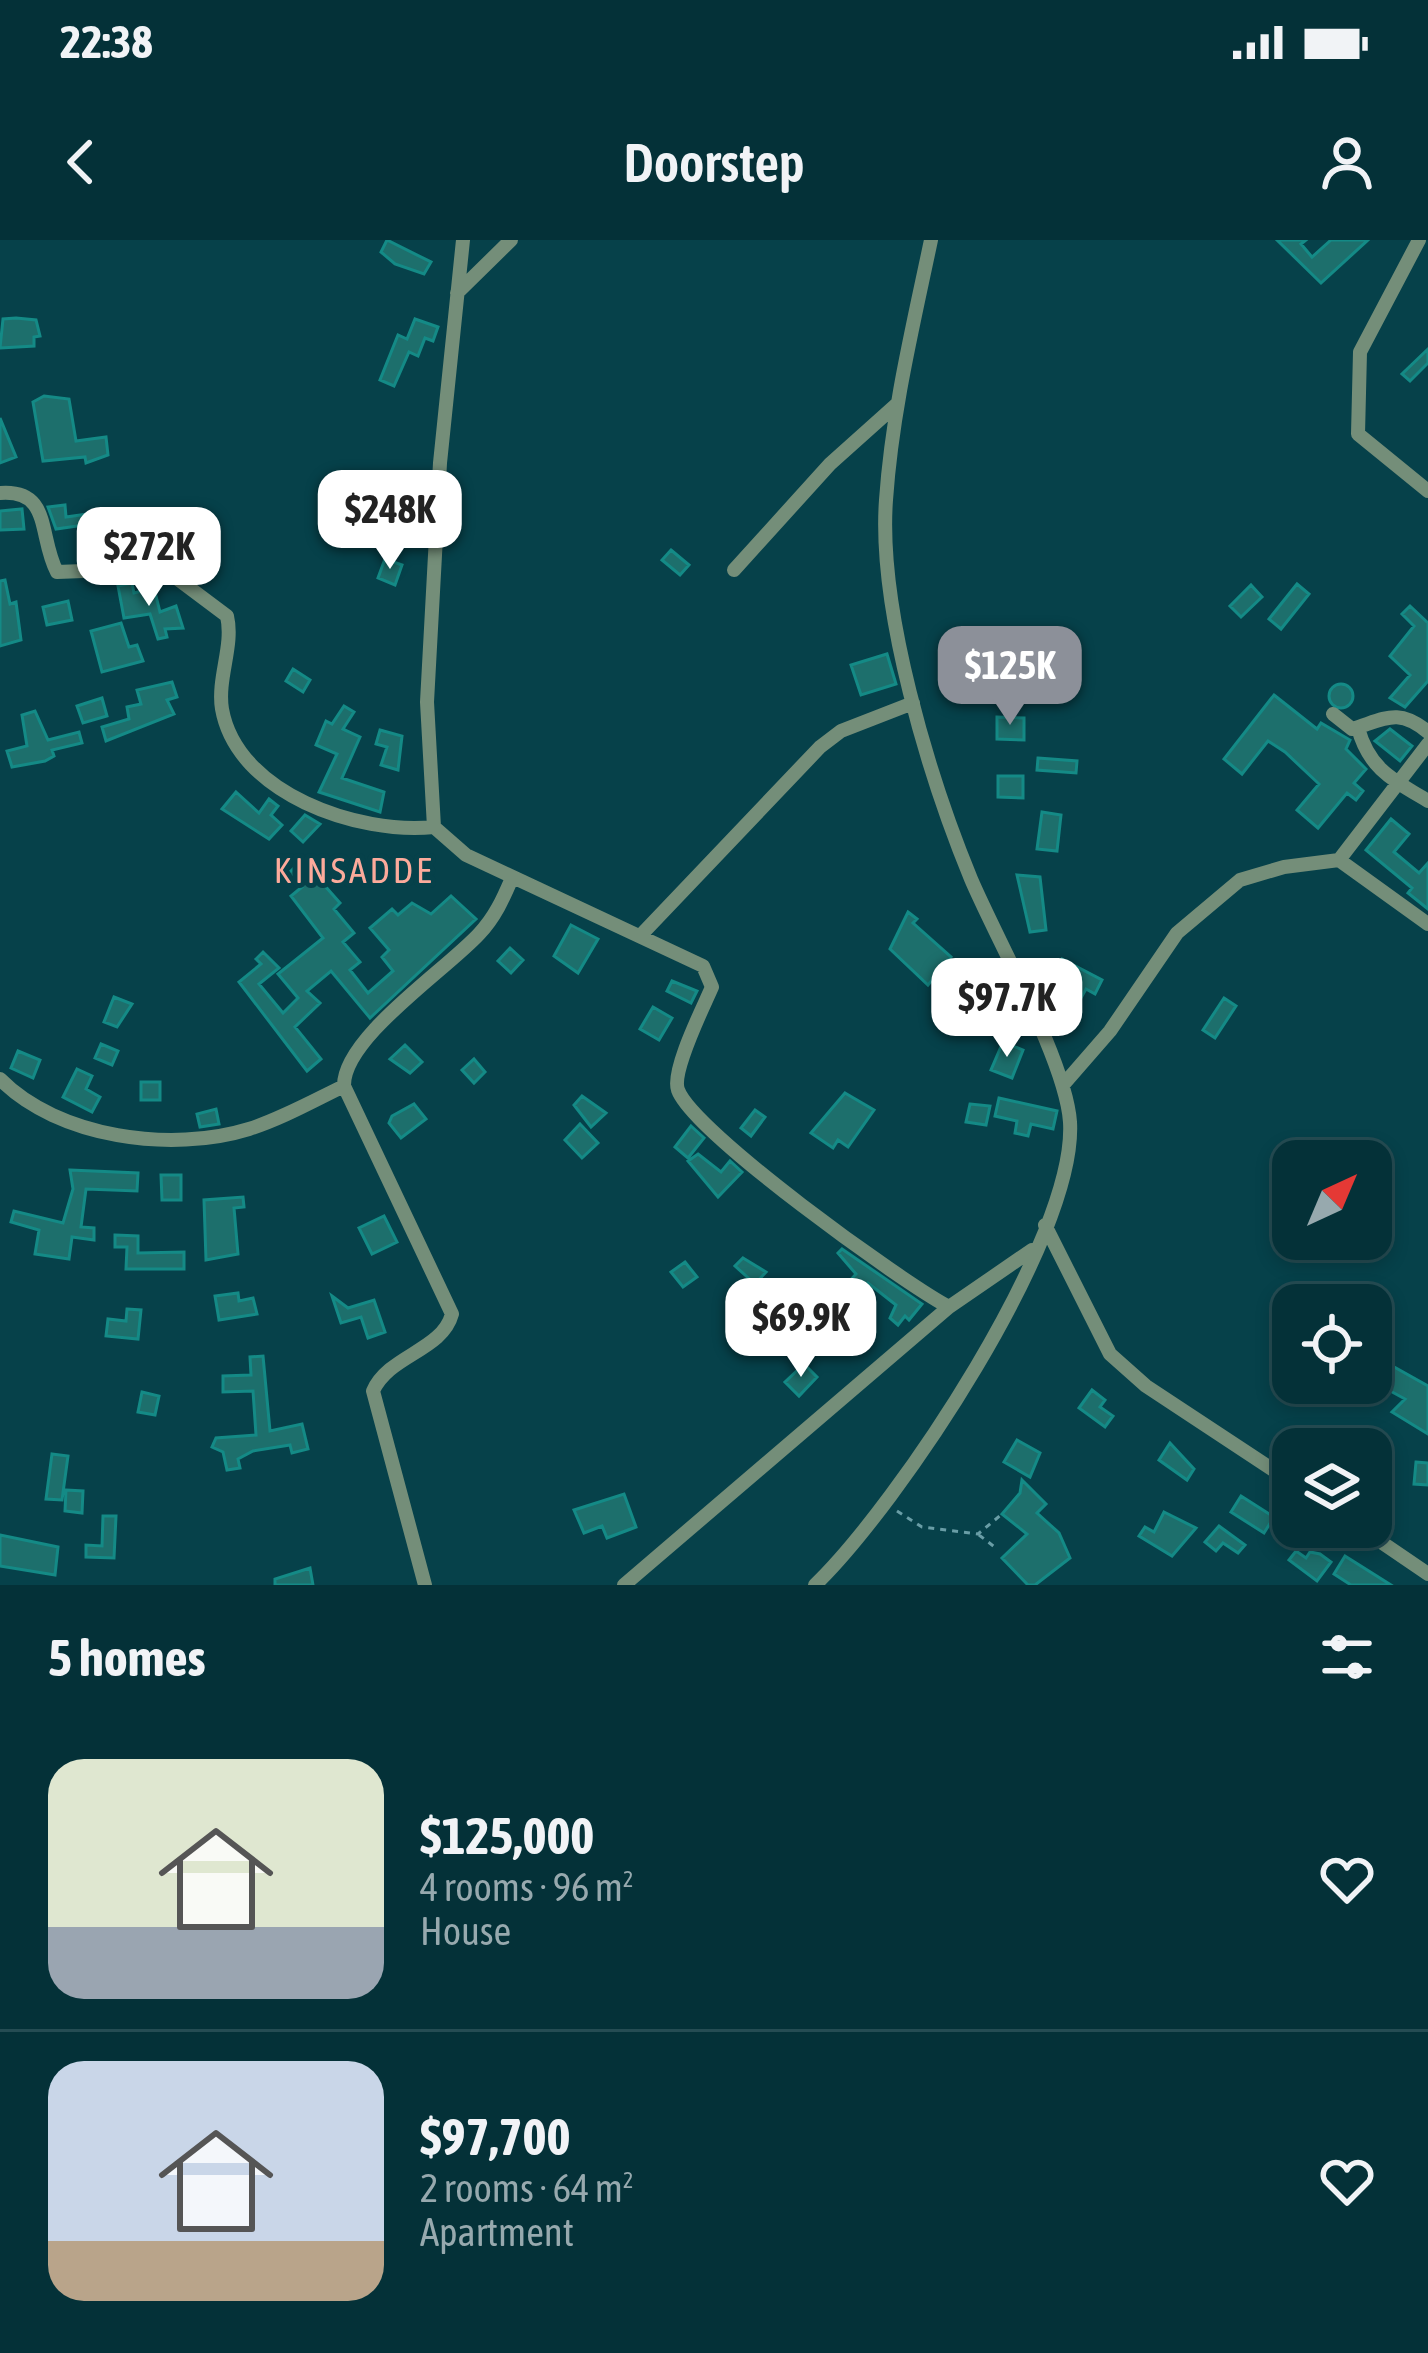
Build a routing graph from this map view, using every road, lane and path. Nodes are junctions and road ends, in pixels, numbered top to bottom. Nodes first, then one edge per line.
1 (463, 240) edge
2 (511, 240) edge
3 (931, 240) edge
4 (1419, 240) edge
5 (458, 293) junction
6 (897, 404) junction
7 (1428, 491) edge
8 (0, 493) edge
9 (734, 570) dead end
10 (913, 703) junction
11 (1333, 714) dead end
12 (1358, 728) junction
13 (1428, 732) edge
14 (1428, 744) edge
15 (1401, 785) junction
16 (1428, 801) edge
17 (434, 827) junction
18 (1339, 860) junction
19 (512, 878) junction
20 (1428, 924) edge
21 (641, 935) junction
22 (0, 1079) edge
23 (1063, 1084) junction
24 (344, 1086) junction
25 (1045, 1226) junction
26 (1036, 1246) junction
27 (950, 1307) junction
28 (1272, 1470) edge
29 (886, 1505) junction
30 (1002, 1514) dead end
31 (978, 1534) junction
32 (996, 1548) dead end
33 (1390, 1548) edge
34 (1428, 1574) edge
35 (425, 1585) edge
36 (624, 1585) edge
37 (815, 1585) edge

1 - 5 street
2 - 5 street
3 - 6 street
4 - 7 street
5 - 17 street
6 - 9 street
6 - 10 street
8 - 17 street
10 - 21 street
10 - 23 street
11 - 12 street
12 - 13 street
12 - 15 street
14 - 15 street
15 - 16 street
15 - 18 street
17 - 19 street
18 - 20 street
18 - 23 street
19 - 21 street
19 - 24 street
21 - 27 street
22 - 24 street
23 - 25 street
24 - 35 street
25 - 26 street
25 - 28 street
26 - 27 street
26 - 29 street
27 - 36 street
29 - 31 path
29 - 37 street
30 - 31 path
31 - 32 path
33 - 34 street

